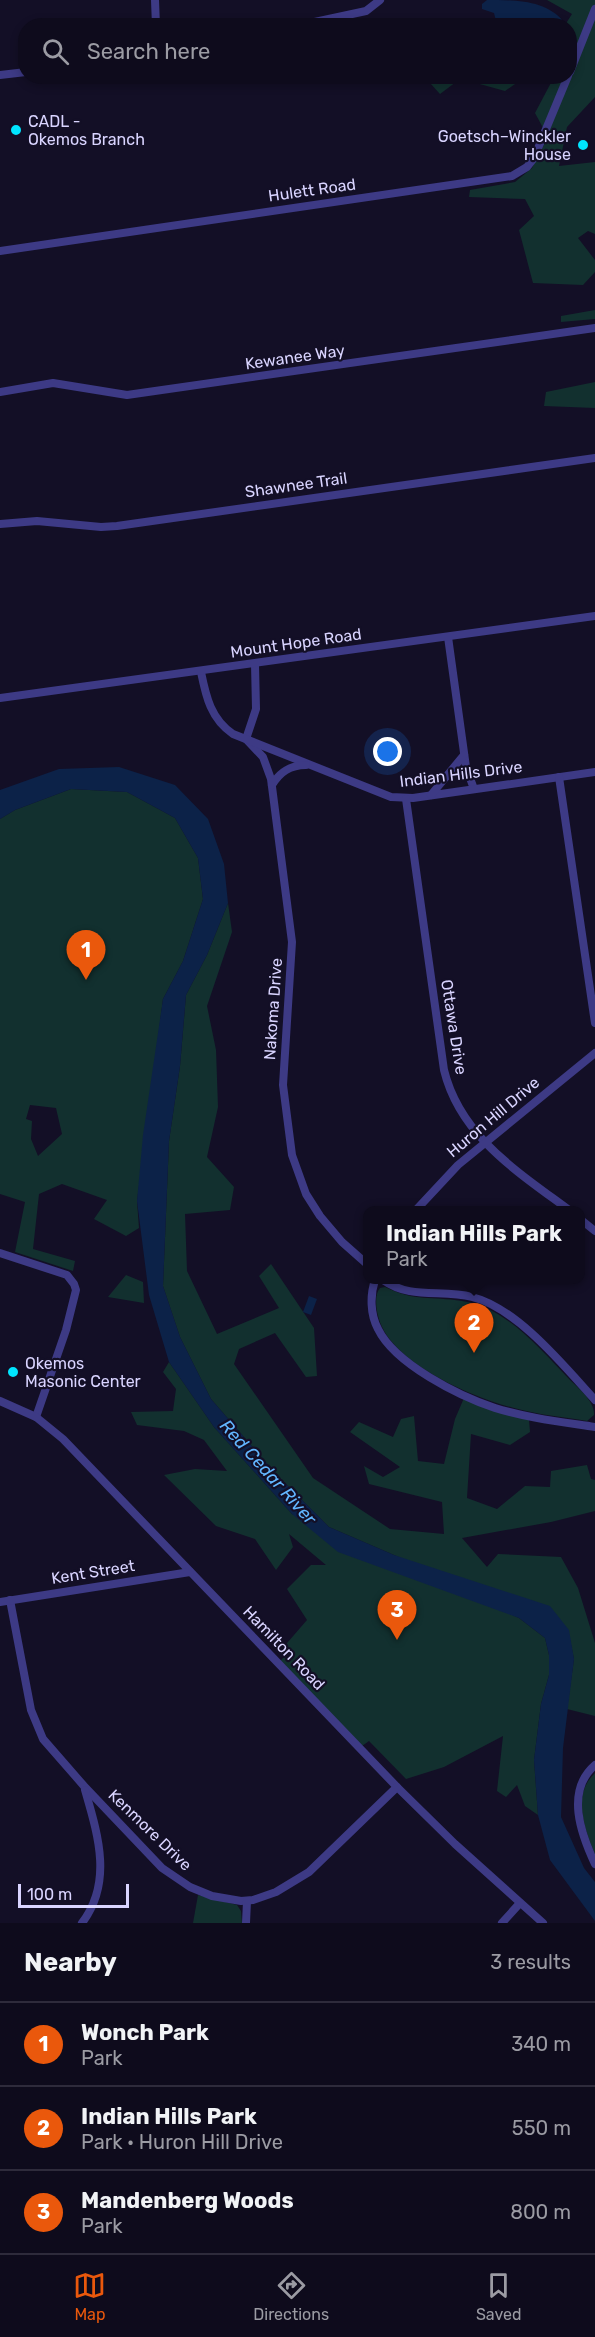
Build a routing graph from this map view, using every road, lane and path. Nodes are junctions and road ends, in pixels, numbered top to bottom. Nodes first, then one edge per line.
1 (155, 0) edge
2 (380, 0) edge
3 (595, 9) edge
4 (156, 18) edge
5 (331, 18) edge
6 (577, 54) edge
7 (18, 73) edge
8 (0, 75) edge
9 (565, 84) edge
10 (0, 251) edge
11 (595, 328) edge
12 (0, 392) edge
13 (595, 458) edge
14 (0, 524) edge
15 (595, 616) edge
16 (448, 637) junction
17 (255, 664) junction
18 (201, 672) junction
19 (0, 698) edge
20 (246, 739) junction
21 (464, 755) junction
22 (308, 765) junction
23 (595, 772) edge
24 (559, 777) junction
25 (272, 785) junction
26 (474, 789) junction
27 (431, 795) junction
28 (406, 799) junction
29 (595, 1023) edge
30 (595, 1053) edge
31 (485, 1143) junction
32 (420, 1206) edge
33 (564, 1206) edge
34 (0, 1253) edge
35 (363, 1261) edge
36 (375, 1284) edge
37 (390, 1284) edge
38 (595, 1400) edge
39 (0, 1401) edge
40 (36, 1416) junction
41 (595, 1427) edge
42 (190, 1572) junction
43 (5, 1601) edge
44 (595, 1766) edge
45 (84, 1786) junction
46 (397, 1787) junction
47 (107, 1811) junction
48 (94, 1825) junction
49 (595, 1864) edge
50 (247, 1901) junction
51 (520, 1903) junction
52 (82, 1923) edge
53 (246, 1923) edge
54 (502, 1923) edge
55 (543, 1923) edge

1 - 4 street
2 - 5 street
3 - 6 street, Hulett Road
7 - 8 street
9 - 10 street, Hulett Road
11 - 12 street, Kewanee Way
13 - 14 street, Shawnee Trail
15 - 16 street, Mount Hope Road
16 - 17 street, Mount Hope Road
16 - 21 street
17 - 18 street, Mount Hope Road
17 - 20 street
18 - 19 street, Mount Hope Road
18 - 20 street, Indian Hills Drive
20 - 22 street, Indian Hills Drive
20 - 25 street, Nakoma Drive
21 - 26 street
21 - 27 street
22 - 25 street
22 - 28 street, Indian Hills Drive
23 - 24 street, Indian Hills Drive
24 - 26 street, Indian Hills Drive
24 - 29 street
25 - 35 street, Nakoma Drive
26 - 27 street, Indian Hills Drive
27 - 28 street, Indian Hills Drive
28 - 31 street, Ottawa Drive
30 - 31 street, Huron Hill Drive
31 - 32 street, Huron Hill Drive
31 - 33 street, Ottawa Drive
34 - 40 street
36 - 41 street
37 - 38 street
39 - 40 street, Hamilton Road
40 - 42 street, Hamilton Road
42 - 43 street, Kent Street
42 - 46 street, Hamilton Road
43 - 45 street, Kenmore Drive
44 - 49 street
45 - 47 street, Kenmore Drive
45 - 48 street
46 - 50 street, Kenmore Drive
46 - 51 street, Hamilton Road
47 - 48 street
47 - 50 street, Kenmore Drive
48 - 52 street
50 - 53 street
51 - 54 street
51 - 55 street, Hamilton Road

